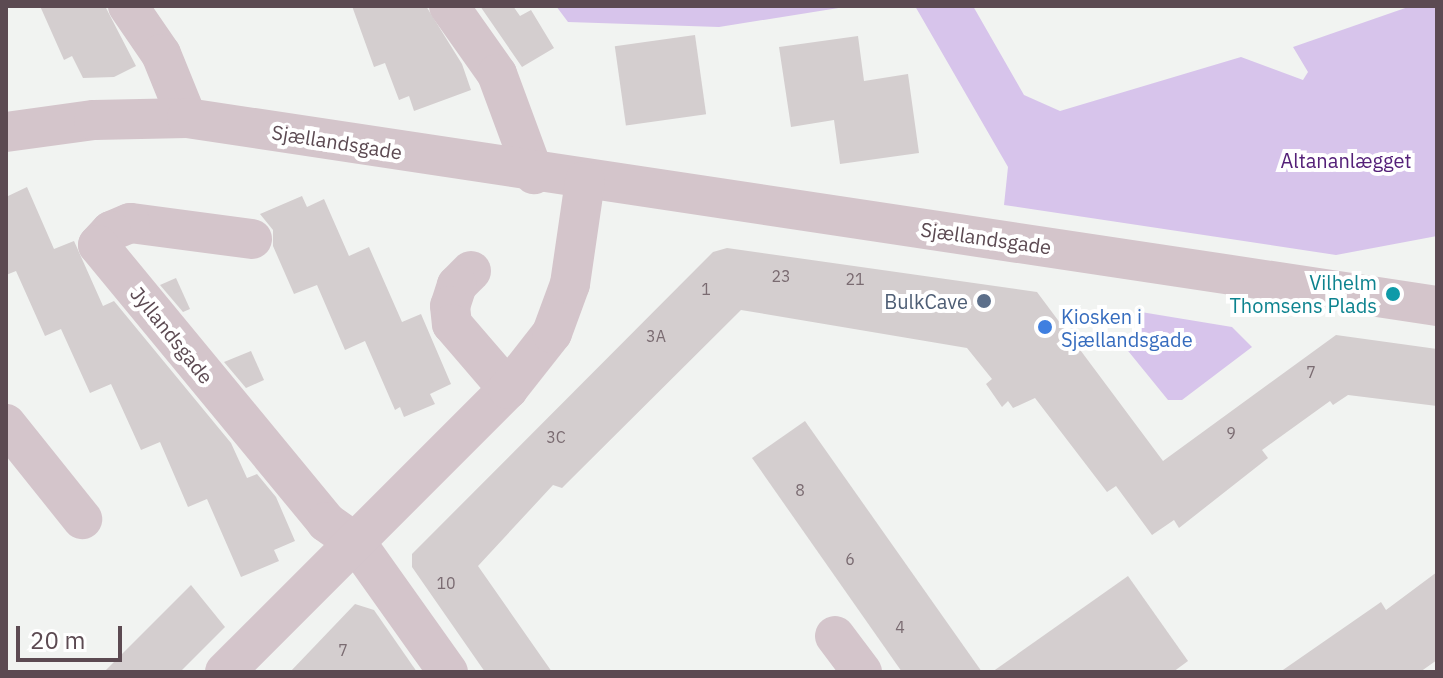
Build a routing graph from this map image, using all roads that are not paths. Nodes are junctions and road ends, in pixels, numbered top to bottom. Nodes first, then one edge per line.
1 (128, 6) edge
2 (449, 6) edge
3 (187, 118) junction
4 (6, 132) edge
5 (534, 174) junction
6 (585, 181) junction
7 (252, 239) dead end
8 (471, 271) dead end
9 (1437, 306) edge
10 (508, 389) junction
11 (6, 424) edge
12 (82, 519) dead end
13 (357, 544) junction
14 (835, 636) dead end
15 (225, 672) edge
16 (448, 672) edge
17 (862, 672) edge

1 - 3 street
2 - 5 street
3 - 4 street, Sjællandsgade
3 - 5 street, Sjællandsgade
5 - 6 street, Sjællandsgade
6 - 9 street, Sjællandsgade
6 - 10 street
7 - 13 street, Jyllandsgade
8 - 10 street
10 - 13 street
11 - 12 street
13 - 15 street
13 - 16 street
14 - 17 street

